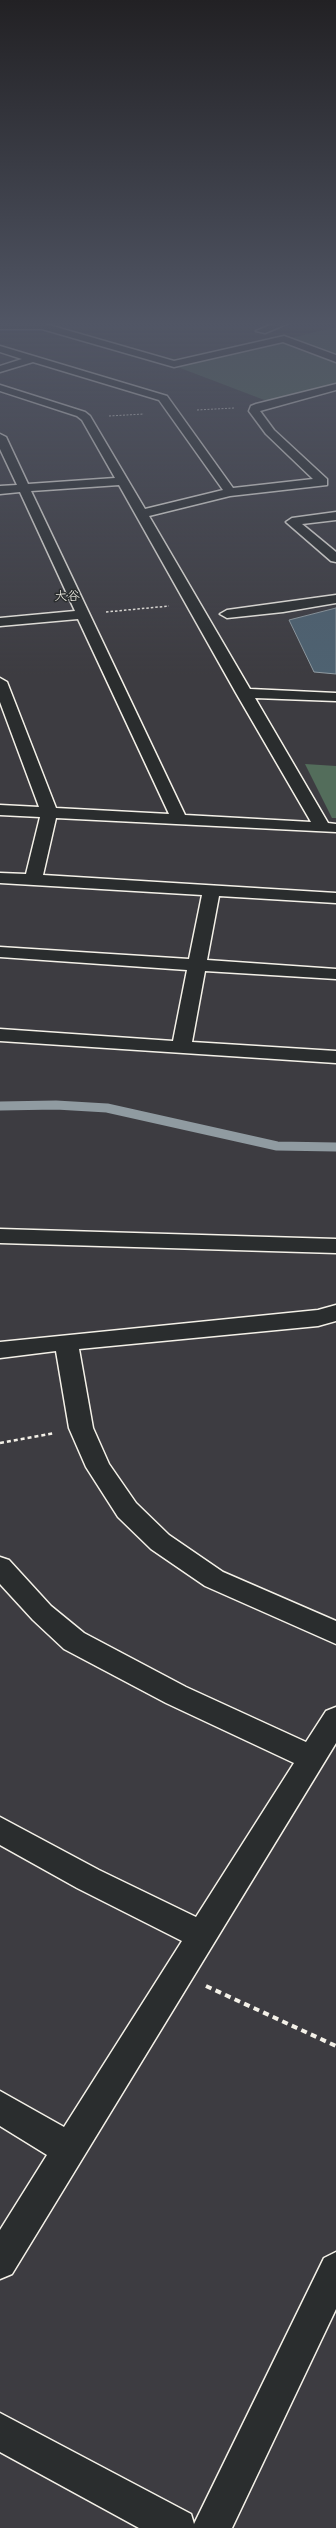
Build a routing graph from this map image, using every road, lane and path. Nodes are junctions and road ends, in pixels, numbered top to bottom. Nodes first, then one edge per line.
1 (1, 439) edge
2 (98, 439) edge
3 (192, 439) edge
4 (277, 439) edge
5 (122, 481) junction
6 (24, 488) junction
7 (0, 490) edge
8 (230, 492) junction
9 (140, 514) junction
10 (336, 516) edge
11 (336, 558) edge
12 (336, 599) edge
13 (192, 603) junction
14 (84, 614) junction
15 (227, 614) dead end
16 (0, 622) edge
17 (0, 682) edge
18 (243, 693) junction
19 (336, 697) edge
20 (0, 810) edge
21 (50, 812) junction
22 (179, 819) junction
23 (329, 828) edge
24 (0, 878) edge
25 (33, 880) junction
26 (211, 891) junction
27 (336, 898) edge
28 (0, 952) edge
29 (197, 965) junction
30 (336, 974) edge
31 (0, 1035) edge
32 (181, 1047) junction
33 (336, 1058) edge
34 (0, 1236) edge
35 (336, 1246) edge
36 (336, 1313) edge
37 (66, 1342) junction
38 (0, 1350) edge
39 (81, 1428) junction
40 (0, 1443) edge
41 (0, 1568) edge
42 (336, 1633) edge
43 (336, 1719) edge
44 (310, 1757) junction
45 (0, 1830) edge
46 (201, 1935) junction
47 (178, 1972) junction
48 (336, 2046) edge
49 (0, 2107) edge
50 (69, 2149) junction
51 (0, 2262) edge
52 (336, 2272) edge
53 (0, 2432) edge
54 (177, 2528) edge
55 (212, 2528) edge

1 - 6 street
2 - 5 street
3 - 8 street
4 - 8 street
5 - 6 street
5 - 9 street
6 - 7 street
6 - 14 street
8 - 9 street
9 - 13 street
10 - 11 street
12 - 15 street
13 - 14 path
13 - 18 street
14 - 16 street
14 - 22 street
17 - 21 street
18 - 19 street
18 - 23 street
20 - 21 street
21 - 22 street
21 - 25 street
22 - 23 street
24 - 25 street
25 - 26 street
26 - 27 street
26 - 29 street
28 - 29 street
29 - 30 street
29 - 32 street
31 - 32 street
32 - 33 street
34 - 35 street
36 - 37 street
37 - 38 street
37 - 39 street
39 - 40 path
39 - 42 street
41 - 44 street
43 - 44 street
44 - 46 street
45 - 46 street
46 - 47 street
47 - 48 path
47 - 50 street
49 - 50 street
50 - 51 street
52 - 55 street
53 - 54 street

